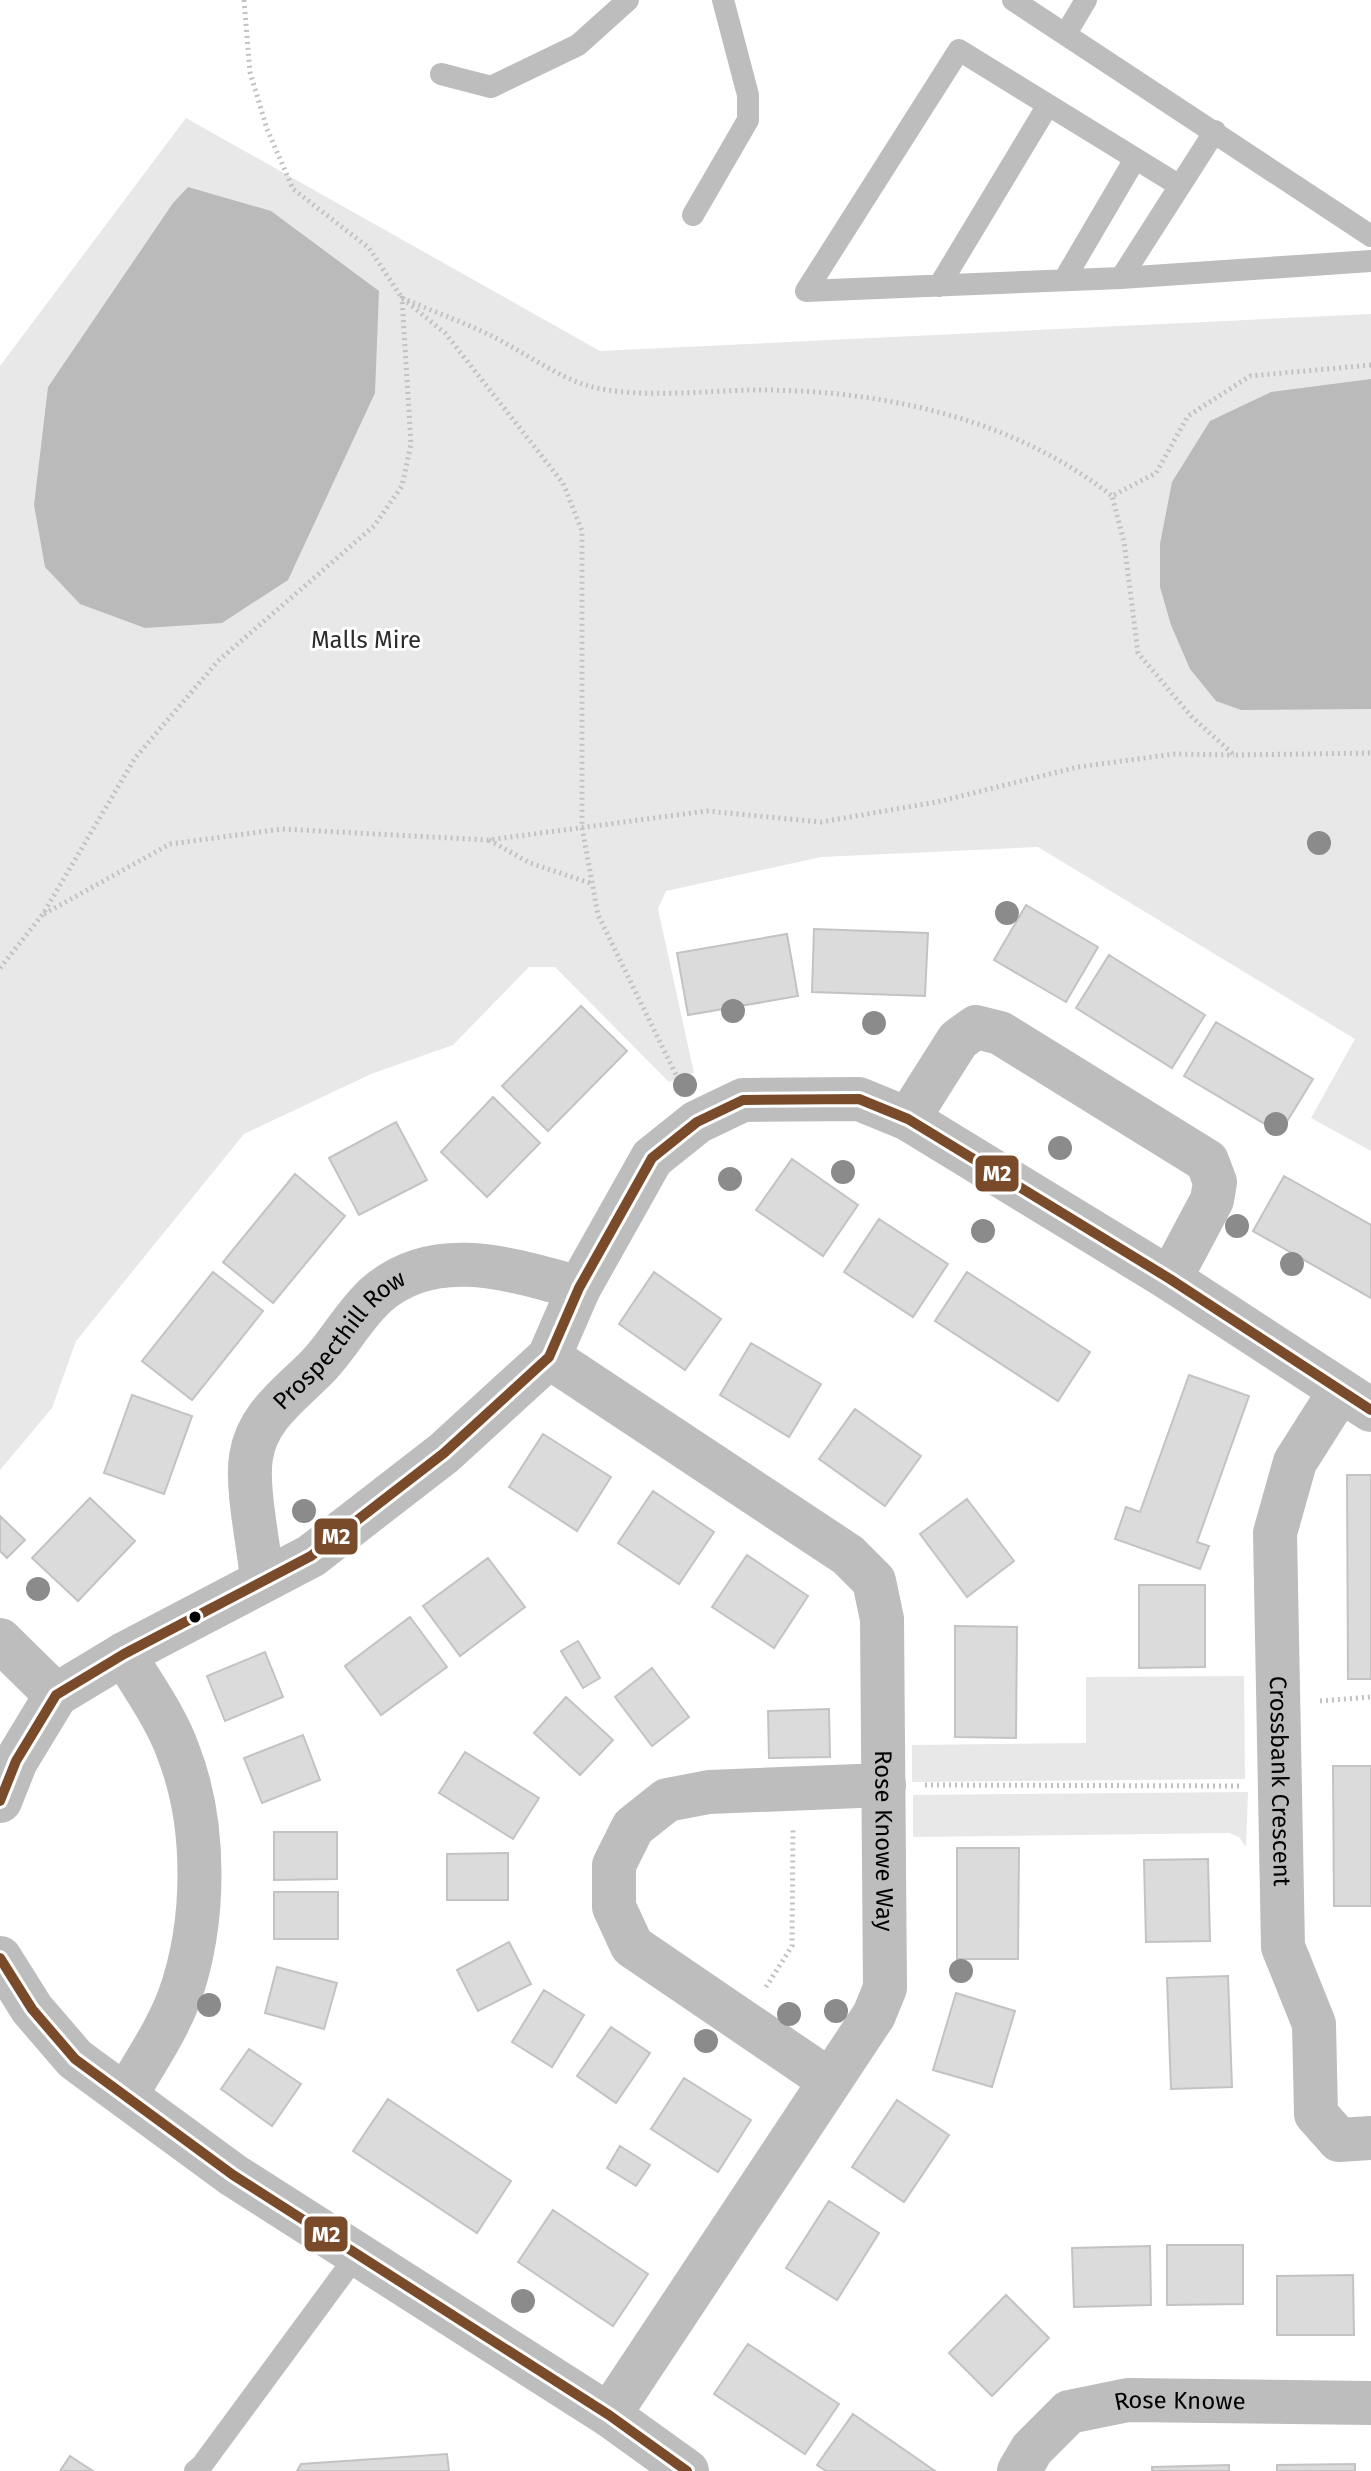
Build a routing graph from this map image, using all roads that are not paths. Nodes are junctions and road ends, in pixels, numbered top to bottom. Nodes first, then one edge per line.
1 (628, 0) edge
2 (723, 0) edge
3 (1013, 0) edge
4 (1086, 0) edge
5 (1067, 32) junction
6 (441, 74) dead end
7 (1048, 105) junction
8 (1215, 131) junction
9 (1135, 159) junction
10 (1180, 186) junction
11 (693, 215) dead end
12 (1371, 236) edge
13 (1371, 261) edge
14 (1121, 278) junction
15 (1064, 280) junction
16 (939, 286) junction
17 (908, 1119) junction
18 (1170, 1279) junction
19 (579, 1288) junction
20 (549, 1357) junction
21 (1355, 1400) edge
22 (262, 1579) junction
23 (0, 1640) edge
24 (124, 1654) junction
25 (56, 1695) junction
26 (884, 1785) junction
27 (0, 1801) edge
28 (0, 1958) edge
29 (829, 2080) junction
30 (126, 2095) junction
31 (1371, 2138) edge
32 (356, 2256) junction
33 (1371, 2403) edge
34 (609, 2415) junction
35 (195, 2471) edge
36 (687, 2471) edge
37 (1019, 2471) edge

1 - 6 lane
2 - 11 lane
3 - 5 lane
4 - 5 lane
5 - 8 lane
7 - 9 lane
7 - 16 lane
7 - 16 lane
8 - 10 lane
8 - 12 lane
9 - 10 lane
9 - 15 lane
10 - 14 lane
13 - 14 lane
14 - 15 lane
15 - 16 lane
17 - 18 street
17 - 18 street
17 - 19 street
18 - 21 street
19 - 20 street
19 - 22 street, Prospecthill Row
20 - 22 street
20 - 26 street, Rose Knowe Way
21 - 31 street, Crossbank Crescent
22 - 24 street
23 - 25 street
24 - 25 street
24 - 30 street
25 - 27 street
26 - 29 street, Rose Knowe Way
26 - 29 street
28 - 30 street
29 - 34 street, Rose Knowe Way
30 - 32 street
32 - 34 street
32 - 35 lane
33 - 37 street, Rose Knowe
34 - 36 street

